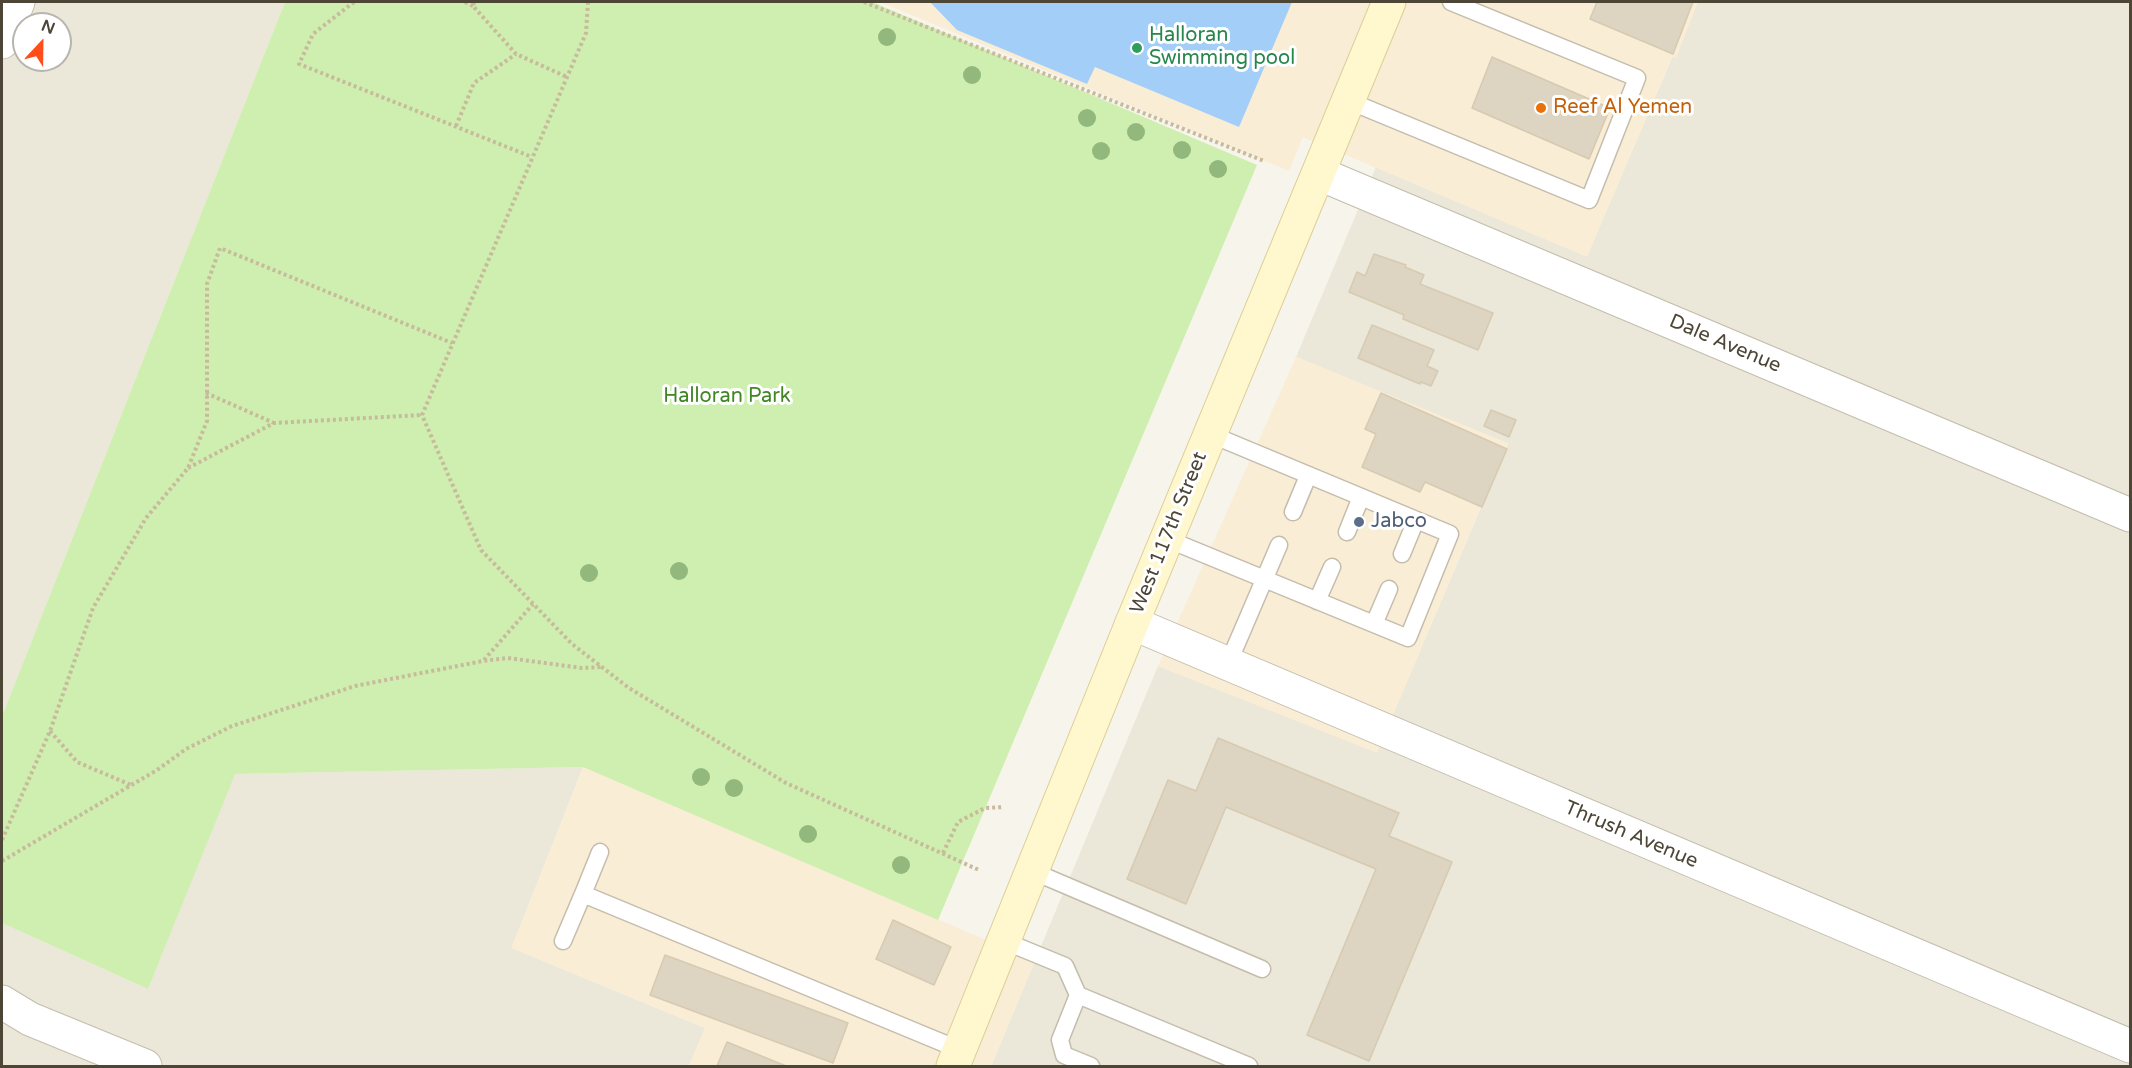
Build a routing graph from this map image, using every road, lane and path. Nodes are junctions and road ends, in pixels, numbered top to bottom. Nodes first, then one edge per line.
1 (18, 2) edge
2 (354, 2) edge
3 (465, 2) edge
4 (588, 2) edge
5 (864, 2) edge
6 (1389, 2) edge
7 (1451, 2) edge
8 (474, 4) edge
9 (2, 42) edge
10 (516, 54) junction
11 (567, 77) junction
12 (1349, 101) junction
13 (456, 126) junction
14 (532, 157) junction
15 (1264, 161) dead end
16 (1320, 174) junction
17 (452, 343) junction
18 (206, 393) junction
19 (422, 415) junction
20 (274, 423) junction
21 (1210, 434) junction
22 (188, 468) junction
23 (1308, 476) junction
24 (1360, 497) junction
25 (1293, 512) dead end
26 (2130, 515) edge
27 (1416, 520) junction
28 (1347, 532) dead end
29 (1167, 539) junction
30 (1279, 545) dead end
31 (1402, 554) dead end
32 (1332, 567) dead end
33 (1264, 579) junction
34 (1389, 589) dead end
35 (1317, 601) junction
36 (533, 604) junction
37 (1132, 623) junction
38 (1374, 624) junction
39 (483, 661) junction
40 (1228, 664) junction
41 (602, 667) junction
42 (50, 731) junction
43 (131, 785) junction
44 (1004, 807) dead end
45 (2, 840) edge
46 (600, 852) dead end
47 (943, 853) junction
48 (2, 861) edge
49 (979, 870) dead end
50 (1032, 871) junction
51 (583, 894) junction
52 (563, 941) dead end
53 (1004, 941) junction
54 (1262, 969) dead end
55 (1078, 995) junction
56 (2, 1002) edge
57 (2130, 1046) edge
58 (956, 1058) edge
59 (145, 1066) edge
60 (1091, 1066) edge
61 (1249, 1066) edge

1 - 9 street
2 - 13 path
3 - 8 path
4 - 11 path
5 - 15 path
6 - 12 main road, West 117th Street
7 - 12 lane
8 - 10 path
10 - 11 path
10 - 13 path
11 - 14 path
12 - 16 main road, West 117th Street
13 - 14 path
14 - 17 path
16 - 21 main road, West 117th Street
16 - 26 street, Dale Avenue
17 - 18 path
17 - 19 path
18 - 20 path
18 - 22 path
19 - 20 path
19 - 36 path
20 - 22 path
21 - 23 lane
21 - 29 main road, West 117th Street
22 - 42 path
23 - 24 lane
23 - 25 lane
24 - 27 lane
24 - 28 lane
27 - 31 lane
27 - 38 lane
29 - 33 lane
29 - 37 main road, West 117th Street
30 - 33 lane
32 - 35 lane
33 - 35 lane
33 - 40 lane
34 - 38 lane
35 - 38 lane
36 - 39 path
36 - 41 path
37 - 40 street, Thrush Avenue
37 - 50 main road, West 117th Street
39 - 41 path
39 - 43 path
40 - 57 street, Thrush Avenue
41 - 47 path
42 - 43 path
42 - 45 path
43 - 48 path
44 - 47 path
46 - 51 lane
47 - 49 path
50 - 53 main road, West 117th Street
50 - 54 lane
51 - 52 lane
51 - 58 lane
53 - 55 lane
53 - 58 main road, West 117th Street
55 - 60 lane
55 - 61 lane
56 - 59 street

